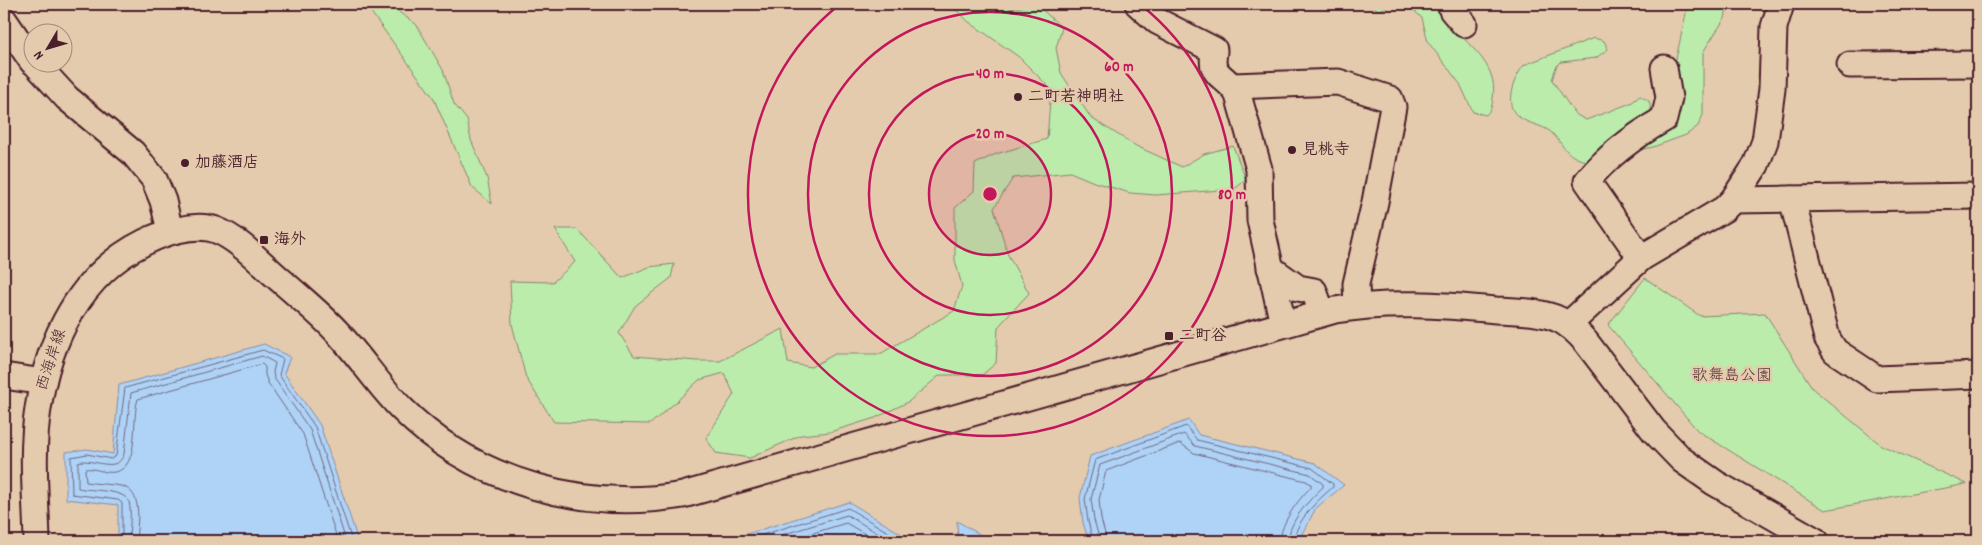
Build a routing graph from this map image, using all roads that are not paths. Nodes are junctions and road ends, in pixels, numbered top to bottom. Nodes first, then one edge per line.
1 (1138, 4) edge
2 (1450, 4) edge
3 (1781, 4) edge
4 (4, 20) edge
5 (1464, 24) dead end
6 (22, 46) edge
7 (1978, 64) edge
8 (1850, 65) dead end
9 (1664, 68) dead end
10 (42, 72) edge
11 (1234, 86) junction
12 (1978, 196) edge
13 (1792, 199) junction
14 (1733, 200) junction
15 (170, 231) junction
16 (1641, 258) junction
17 (1270, 268) junction
18 (1357, 306) junction
19 (1322, 313) junction
20 (1283, 324) junction
21 (1568, 325) junction
22 (1978, 375) edge
23 (4, 376) edge
24 (43, 382) junction
25 (37, 541) edge
26 (1816, 541) edge

1 - 11 street
2 - 5 street
3 - 14 street
4 - 6 street
7 - 8 street
9 - 16 street
10 - 15 street
11 - 17 street
11 - 18 street
12 - 13 street
13 - 14 street
13 - 22 street
14 - 16 street
15 - 20 street, 西海岸線
15 - 24 street, 西海岸線
16 - 21 street
17 - 19 street
17 - 20 street
18 - 19 street, 西海岸線
18 - 21 street, 西海岸線
19 - 20 street, 西海岸線
21 - 26 street
23 - 24 street
24 - 25 street, 西海岸線

